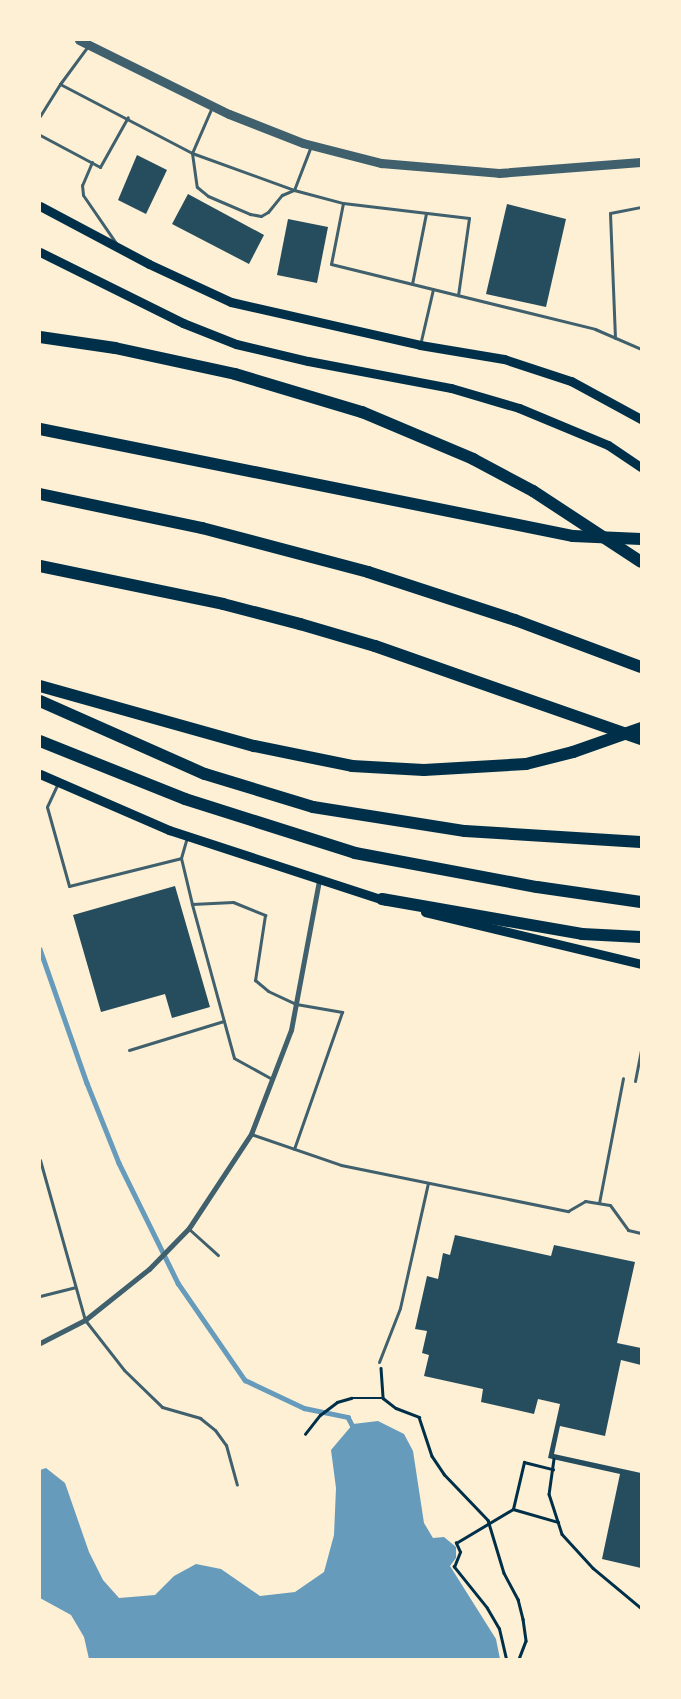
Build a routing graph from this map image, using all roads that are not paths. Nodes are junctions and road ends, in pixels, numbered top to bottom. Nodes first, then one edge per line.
1 (79, 40) edge
2 (89, 46) junction
3 (60, 84) junction
4 (212, 106) junction
5 (40, 116) edge
6 (128, 117) junction
7 (40, 135) edge
8 (312, 145) junction
9 (192, 153) junction
10 (92, 162) junction
11 (641, 162) edge
12 (294, 190) junction
13 (343, 203) junction
14 (40, 206) edge
15 (641, 207) edge
16 (426, 213) junction
17 (118, 246) junction
18 (40, 252) edge
19 (412, 284) junction
20 (433, 289) junction
21 (458, 295) junction
22 (40, 337) edge
23 (615, 338) junction
24 (420, 344) junction
25 (641, 349) edge
26 (641, 419) edge
27 (40, 429) edge
28 (641, 467) edge
29 (40, 494) edge
30 (641, 539) edge
31 (641, 562) edge
32 (40, 566) edge
33 (641, 667) edge
34 (40, 686) edge
35 (40, 701) edge
36 (641, 728) edge
37 (641, 739) edge
38 (40, 741) edge
39 (40, 774) edge
40 (59, 782) junction
41 (187, 836) junction
42 (641, 842) edge
43 (181, 858) junction
44 (319, 880) junction
45 (382, 900) junction
46 (641, 902) edge
47 (192, 904) junction
48 (641, 938) edge
49 (641, 964) edge
50 (296, 1004) junction
51 (224, 1021) junction
52 (129, 1050) dead end
53 (641, 1050) edge
54 (623, 1078) dead end
55 (272, 1079) junction
56 (634, 1081) dead end
57 (251, 1134) junction
58 (294, 1149) junction
59 (40, 1160) edge
60 (428, 1183) junction
61 (599, 1203) junction
62 (189, 1228) junction
63 (641, 1233) edge
64 (218, 1255) dead end
65 (75, 1287) junction
66 (40, 1296) edge
67 (85, 1320) junction
68 (40, 1343) edge
69 (379, 1362) road end
70 (237, 1485) dead end

1 - 2 street
2 - 3 lane
2 - 4 street
3 - 5 lane
3 - 6 lane
4 - 8 street
4 - 9 lane
6 - 9 lane
6 - 10 lane
7 - 10 lane
8 - 11 street
8 - 12 lane
9 - 12 lane
9 - 12 lane
10 - 17 lane
12 - 13 lane
13 - 16 lane
13 - 19 lane
14 - 17 main road
15 - 23 lane
16 - 19 lane
16 - 21 lane
17 - 24 main road
18 - 28 main road
19 - 20 lane
20 - 21 lane
20 - 24 lane
21 - 23 lane
22 - 31 highway
23 - 25 lane
24 - 26 main road
27 - 30 highway
29 - 33 highway
32 - 37 highway
34 - 36 highway
35 - 42 highway
38 - 46 highway
39 - 40 main road
40 - 41 main road
40 - 43 lane
41 - 43 lane
41 - 44 main road
43 - 47 lane
44 - 45 main road
44 - 50 street
45 - 48 highway
45 - 49 main road
47 - 50 lane
47 - 51 lane
50 - 55 street
50 - 58 lane
51 - 52 lane
51 - 55 lane
53 - 56 lane
54 - 61 lane
55 - 57 street
57 - 58 lane
57 - 62 street
58 - 60 lane
59 - 65 lane
60 - 61 lane
60 - 69 lane
61 - 63 lane
62 - 64 lane
62 - 67 street
65 - 66 lane
65 - 67 lane
67 - 68 street
67 - 70 lane

